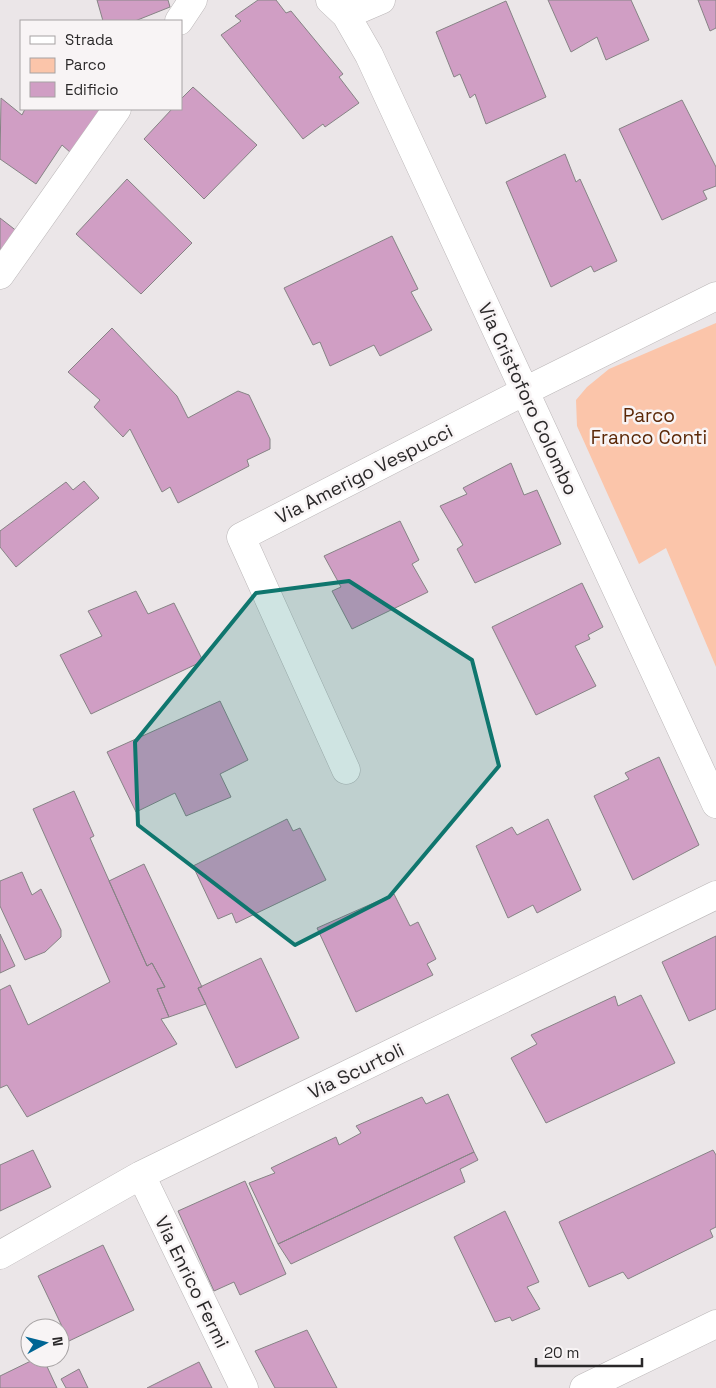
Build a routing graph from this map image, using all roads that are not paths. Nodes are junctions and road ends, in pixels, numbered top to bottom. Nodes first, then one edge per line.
1 (381, 0) edge
2 (338, 8) edge
3 (116, 110) edge
4 (0, 275) edge
5 (716, 296) edge
6 (525, 391) junction
7 (346, 770) dead end
8 (716, 804) edge
9 (716, 895) edge
10 (141, 1175) junction
11 (0, 1255) edge
12 (716, 1324) edge
13 (244, 1388) edge
14 (584, 1388) edge

1 - 2 street
2 - 6 street, Via Cristoforo Colombo
3 - 4 street
5 - 6 street, Via Amerigo Vespucci
6 - 7 street, Via Amerigo Vespucci
6 - 8 street, Via Cristoforo Colombo
9 - 10 street, Via Scurtoli
10 - 11 street, Via Scurtoli
10 - 13 street, Via Enrico Fermi
12 - 14 street

